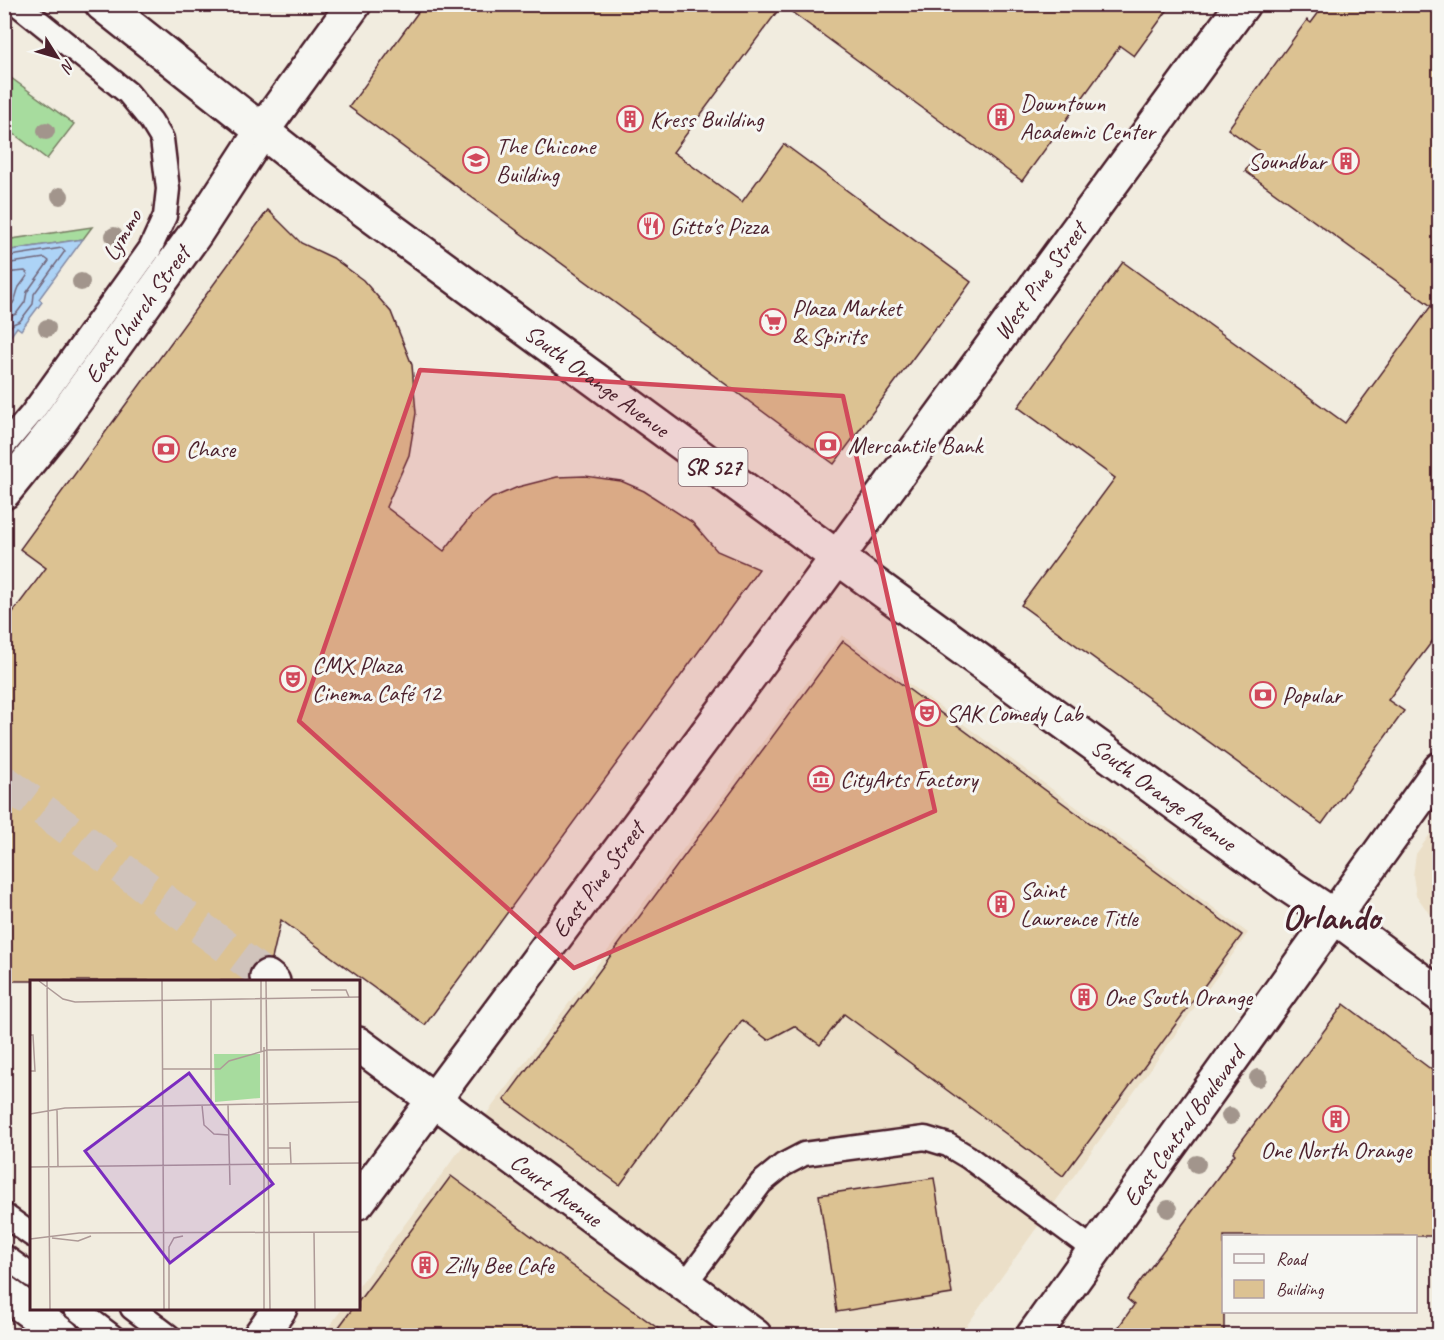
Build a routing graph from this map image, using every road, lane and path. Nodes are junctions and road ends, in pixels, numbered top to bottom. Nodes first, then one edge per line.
1 (17, 4) edge
2 (102, 4) edge
3 (354, 4) edge
4 (1243, 4) edge
5 (262, 130) junction
6 (4, 446) edge
7 (4, 492) edge
8 (837, 557) junction
9 (1440, 770) edge
10 (1334, 916) junction
11 (1440, 995) edge
12 (360, 1046) edge
13 (434, 1101) junction
14 (360, 1200) edge
15 (4, 1215) edge
16 (30, 1234) edge
17 (1094, 1250) junction
18 (4, 1256) edge
19 (30, 1275) edge
20 (685, 1284) junction
21 (4, 1292) edge
22 (78, 1310) edge
23 (135, 1310) edge
24 (279, 1310) edge
25 (1043, 1332) edge
26 (63, 1335) edge
27 (111, 1335) edge
28 (169, 1335) edge
29 (260, 1335) edge
30 (755, 1335) edge

1 - 6 lane, Lymmo
2 - 5 street, South Orange Avenue / SR 527
3 - 5 street, East Church Street
4 - 8 street, West Pine Street
5 - 7 street, East Church Street
5 - 8 street, South Orange Avenue / SR 527
8 - 10 street, South Orange Avenue / SR 527
8 - 13 street, East Pine Street
9 - 10 street, East Central Boulevard
10 - 11 street, SR 527
10 - 17 street, East Central Boulevard
12 - 13 street, Court Avenue
13 - 14 street, East Pine Street
13 - 20 street, Court Avenue
15 - 16 lane
17 - 20 lane
17 - 25 street, East Central Boulevard
18 - 19 lane
20 - 30 street, Court Avenue
21 - 26 street
22 - 27 lane
23 - 28 lane
24 - 29 street

